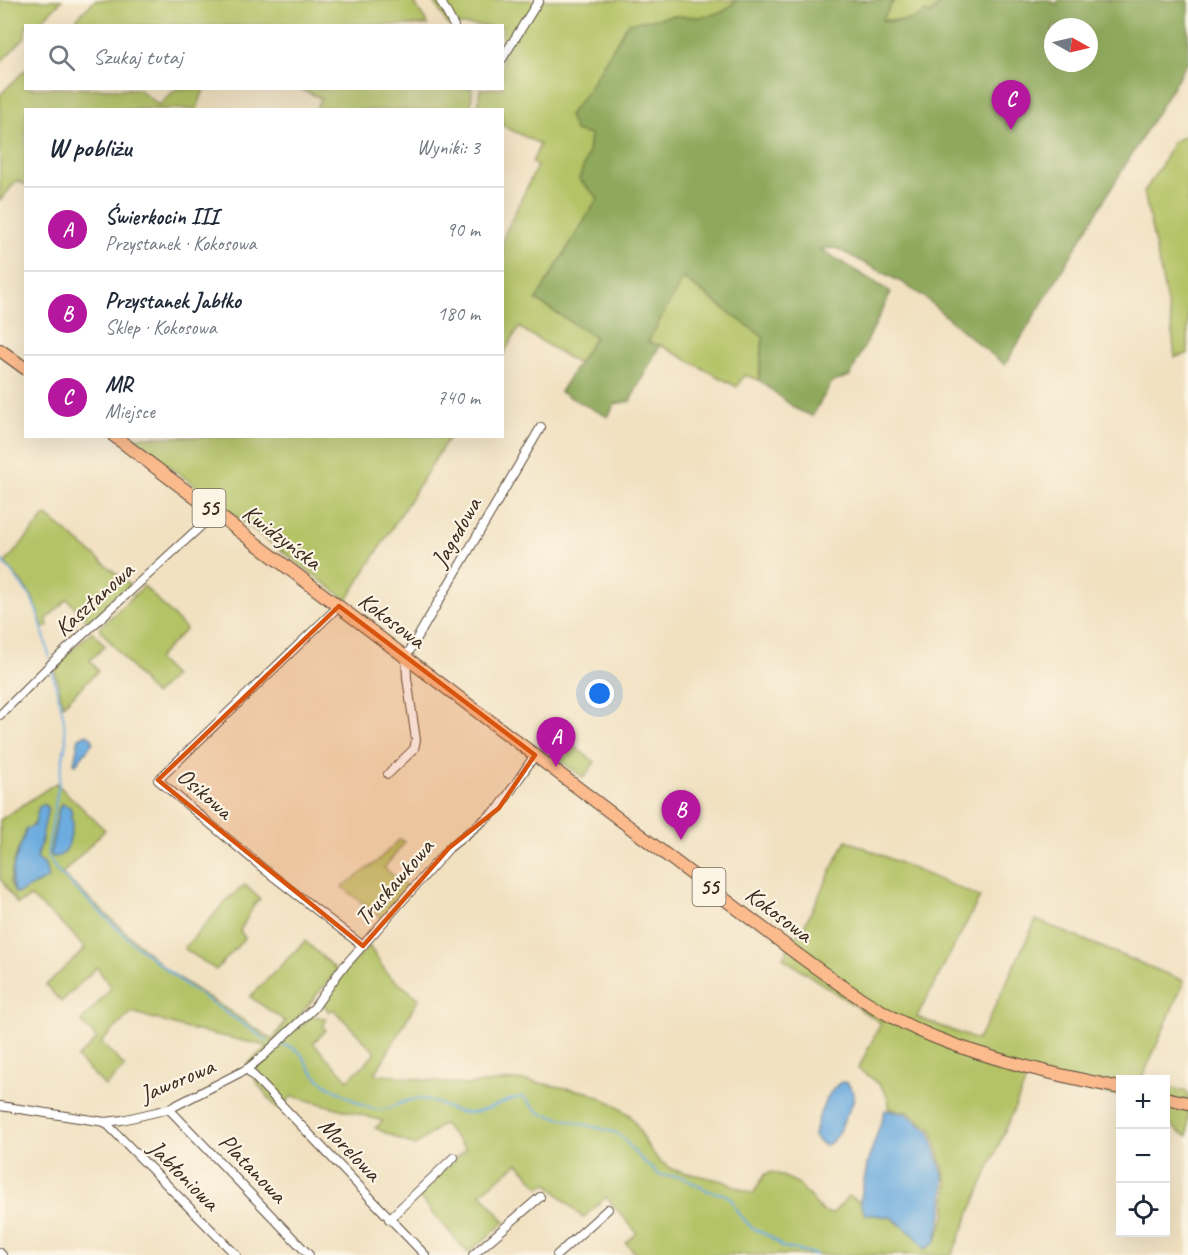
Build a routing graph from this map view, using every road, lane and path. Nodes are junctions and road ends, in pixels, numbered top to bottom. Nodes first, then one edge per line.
1 (440, 0) edge
2 (539, 0) edge
3 (453, 24) edge
4 (504, 56) edge
5 (0, 350) edge
6 (24, 368) edge
7 (541, 427) dead end
8 (117, 438) edge
9 (215, 513) junction
10 (339, 606) junction
11 (406, 657) junction
12 (0, 715) edge
13 (536, 755) junction
14 (388, 774) dead end
15 (363, 946) junction
16 (282, 1036) joint
17 (247, 1070) junction
18 (1116, 1087) edge
19 (1170, 1099) edge
20 (1188, 1103) edge
21 (0, 1106) edge
22 (169, 1109) junction
23 (105, 1122) junction
24 (454, 1157) dead end
25 (540, 1197) dead end
26 (608, 1209) dead end
27 (389, 1219) junction
28 (236, 1255) edge
29 (309, 1255) edge
30 (425, 1255) edge
31 (473, 1255) edge
32 (557, 1255) edge

1 - 3 street
2 - 4 street
5 - 6 main road
7 - 11 street, Jagodowa
8 - 9 main road, Kwidzyńska / 55
9 - 10 main road, Kwidzyńska / 55
9 - 12 street, Kasztanowa
10 - 11 main road, Kokosowa / 55
10 - 15 street, Osikowa
11 - 13 main road, Kokosowa / 55
11 - 14 street
13 - 15 street, Truskawkowa
13 - 18 main road, Kokosowa / 55
15 - 16 street, Truskawkowa
16 - 17 street, Jaworowa
17 - 22 street, Jaworowa
17 - 27 street, Morelowa
19 - 20 main road
21 - 23 street, Jaworowa
22 - 23 street, Jaworowa
22 - 29 street, Platanowa
23 - 28 street, Jabłoniowa
24 - 27 street
25 - 31 street
26 - 32 street
27 - 30 street, Morelowa

